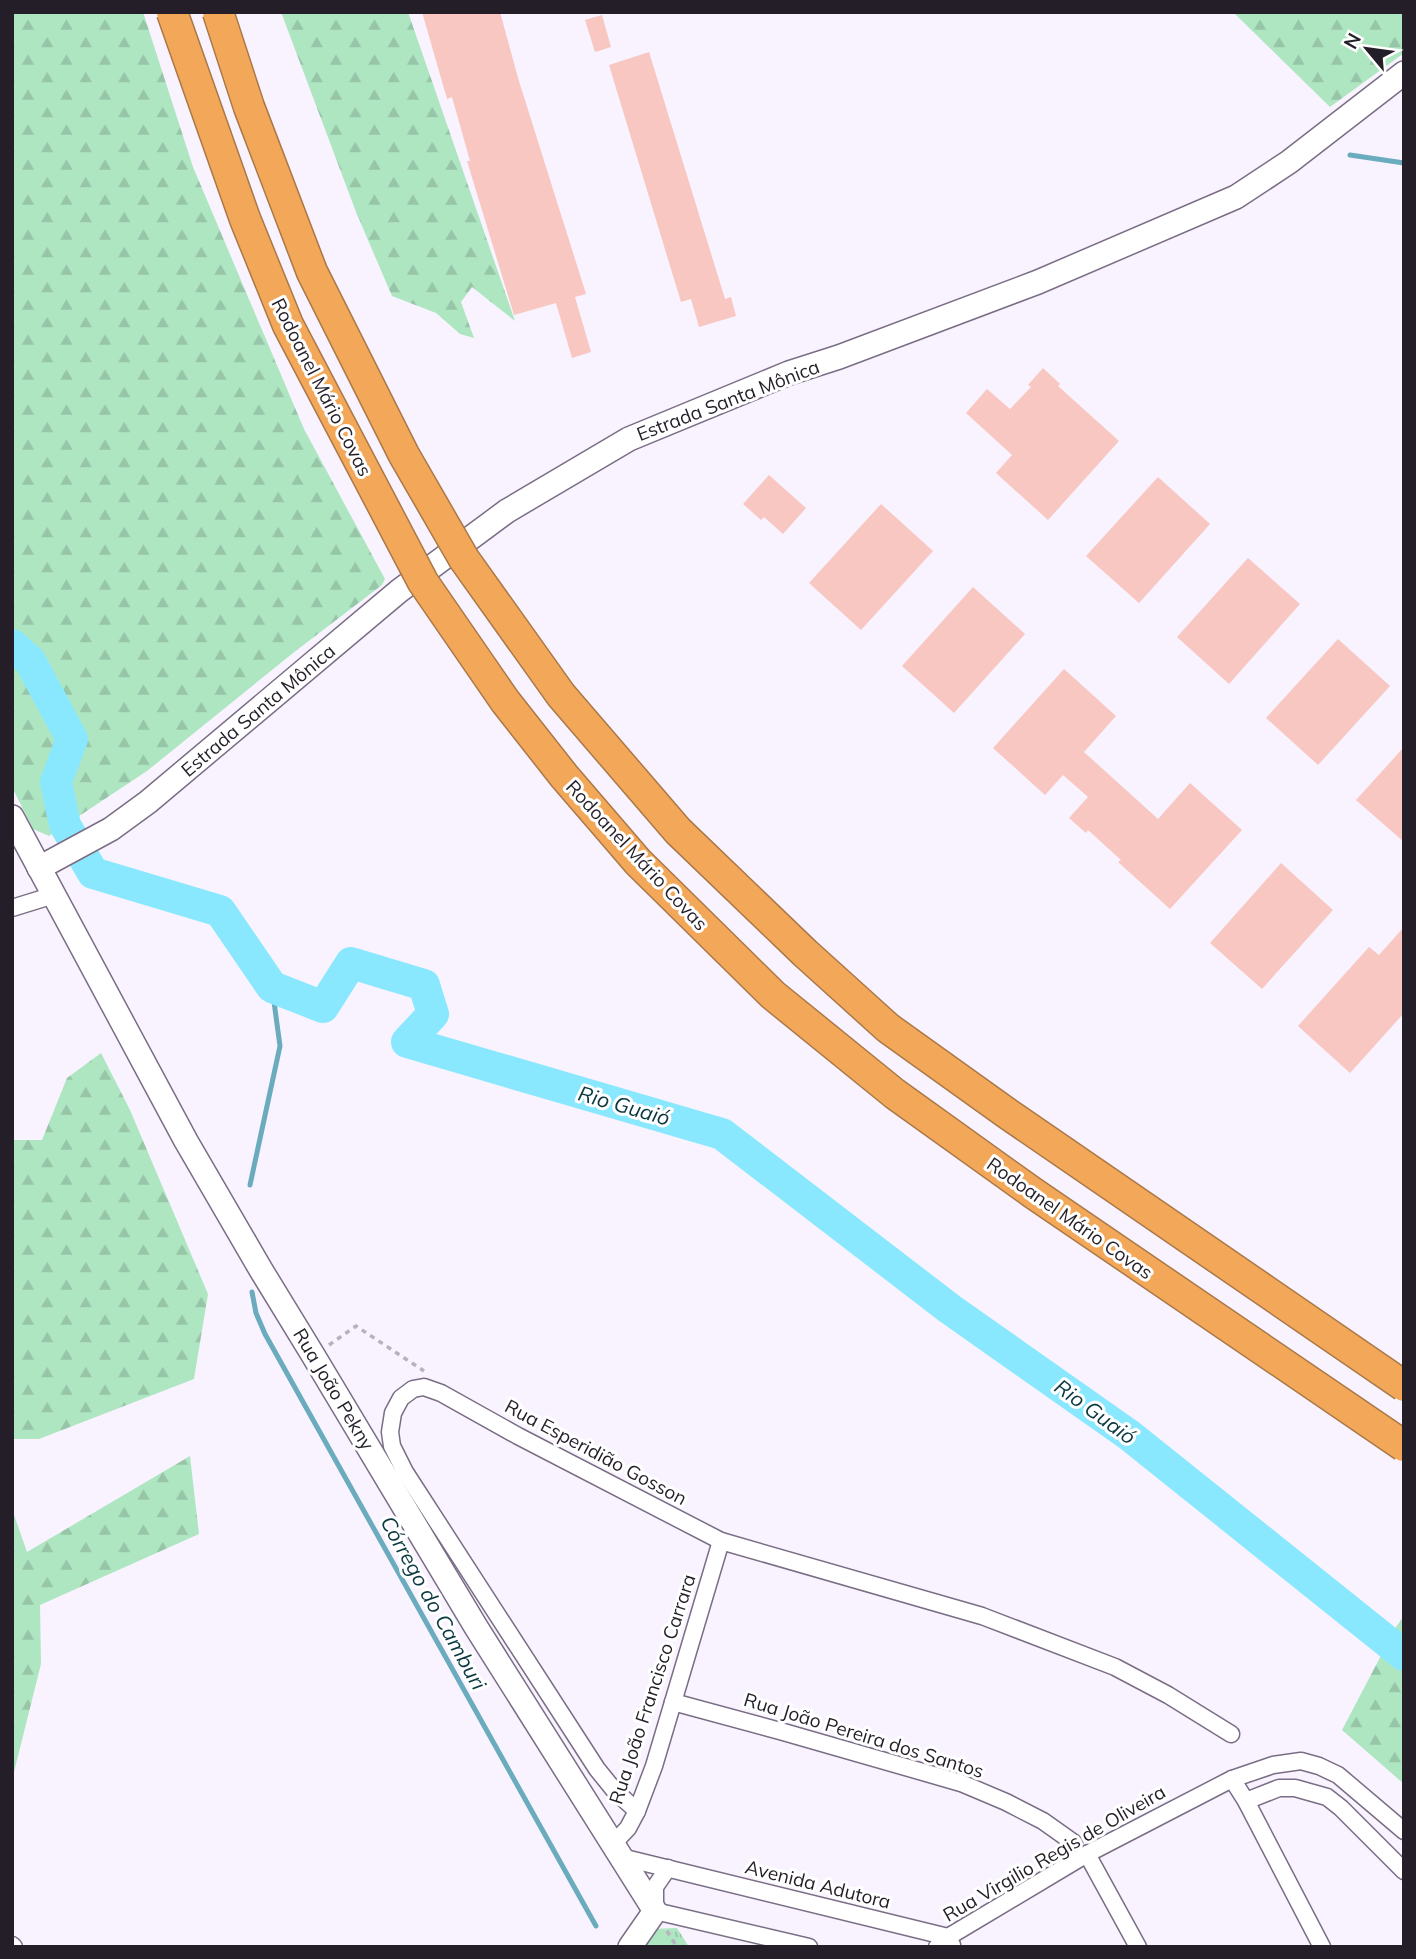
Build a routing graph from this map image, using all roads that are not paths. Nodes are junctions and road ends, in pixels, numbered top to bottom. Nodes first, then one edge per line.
1 (172, 12) edge
2 (218, 12) edge
3 (1404, 73) edge
4 (12, 817) edge
5 (47, 863) junction
6 (54, 895) junction
7 (12, 908) edge
8 (1404, 1386) edge
9 (1404, 1446) edge
10 (721, 1541) junction
11 (673, 1702) junction
12 (1231, 1734) dead end
13 (1232, 1779) junction
14 (1246, 1801) junction
15 (637, 1811) junction
16 (1404, 1831) edge
17 (1074, 1843) dead end
18 (617, 1851) junction
19 (1087, 1854) junction
20 (668, 1868) junction
21 (1404, 1871) edge
22 (655, 1911) junction
23 (946, 1944) edge
24 (630, 1947) edge
25 (809, 1947) edge
26 (1138, 1947) edge
27 (1322, 1947) edge

1 - 9 highway, Rodoanel Mário Covas, bridge
2 - 8 highway, bridge
3 - 5 main road, Estrada Santa Mônica
4 - 5 main road, Rua João Pekny
5 - 6 main road, Rua João Pekny
6 - 7 street
6 - 18 main road, Rua João Pekny
10 - 11 street, Rua João Francisco Carrara
10 - 12 street, Rua Esperidião Gosson
10 - 15 street, Rua Esperidião Gosson
11 - 15 street, Rua João Francisco Carrara
11 - 17 street, Rua João Pereira dos Santos
13 - 14 street
13 - 16 street, Rua Virgilio Regis de Oliveira
13 - 19 street, Rua Virgilio Regis de Oliveira
14 - 21 street
14 - 27 street
15 - 18 street, Rua João Francisco Carrara
18 - 20 street, Avenida Adutora
18 - 22 main road, Rua João Pekny
19 - 23 street, Rua Virgilio Regis de Oliveira
19 - 26 street
20 - 22 street
20 - 23 street, Avenida Adutora
22 - 24 main road
22 - 25 street

